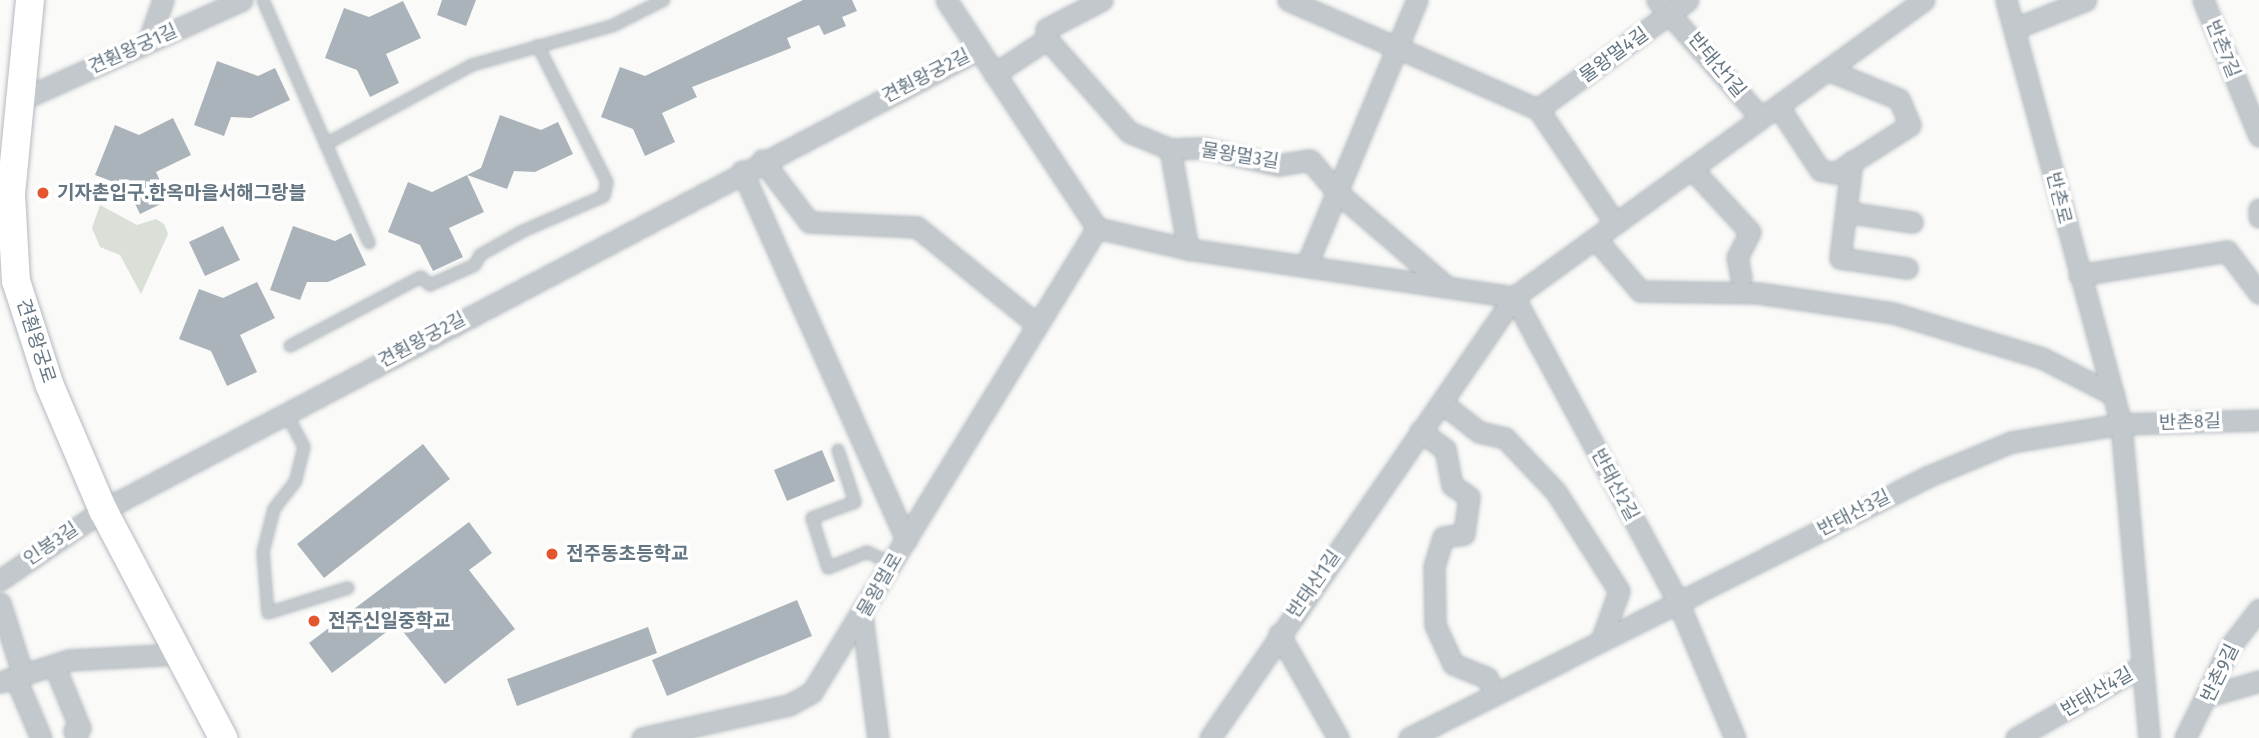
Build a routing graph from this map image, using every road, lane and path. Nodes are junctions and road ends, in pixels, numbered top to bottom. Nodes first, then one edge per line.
1 (30, 0) edge
2 (163, 0) edge
3 (242, 0) edge
4 (263, 0) edge
5 (664, 0) edge
6 (946, 0) edge
7 (1102, 0) edge
8 (1288, 0) edge
9 (1417, 0) edge
10 (1688, 0) edge
11 (1924, 0) edge
12 (2006, 0) edge
13 (2086, 0) edge
14 (2203, 0) edge
15 (1665, 6) edge
16 (2016, 28) junction
17 (1047, 39) junction
18 (148, 42) junction
19 (538, 46) junction
20 (1398, 47) junction
21 (978, 50) junction
22 (1828, 69) junction
23 (994, 74) junction
24 (25, 98) junction
25 (1778, 106) junction
26 (1538, 109) junction
27 (1761, 118) junction
28 (2259, 136) edge
29 (326, 145) junction
30 (1170, 149) junction
31 (762, 160) junction
32 (1852, 161) junction
33 (1691, 168) junction
34 (742, 172) junction
35 (1337, 192) junction
36 (2259, 209) edge
37 (1846, 212) junction
38 (2259, 218) edge
39 (1912, 222) dead end
40 (1615, 223) junction
41 (1097, 228) junction
42 (1595, 238) junction
43 (369, 243) dead end
44 (1188, 249) junction
45 (1307, 264) junction
46 (1907, 268) dead end
47 (2079, 275) junction
48 (1741, 278) dead end
49 (1447, 287) junction
50 (2259, 293) edge
51 (1514, 297) junction
52 (1035, 323) junction
53 (290, 346) dead end
54 (2113, 396) junction
55 (1442, 403) junction
56 (286, 413) junction
57 (2259, 420) edge
58 (2121, 424) junction
59 (1420, 431) junction
60 (838, 450) dead end
61 (103, 510) junction
62 (906, 540) junction
63 (894, 564) junction
64 (0, 580) edge
65 (348, 588) dead end
66 (1678, 602) junction
67 (0, 603) edge
68 (2259, 609) edge
69 (862, 617) junction
70 (1279, 634) junction
71 (1601, 641) junction
72 (180, 654) junction
73 (54, 665) junction
74 (2140, 667) junction
75 (13, 678) edge
76 (2259, 681) edge
77 (1496, 694) junction
78 (2208, 696) junction
79 (41, 738) edge
80 (77, 738) edge
81 (223, 738) edge
82 (642, 738) edge
83 (878, 738) edge
84 (1210, 738) edge
85 (1338, 738) edge
86 (1409, 738) edge
87 (1735, 738) edge
88 (2016, 738) edge
89 (2149, 738) edge
90 (2185, 738) edge

1 - 24 street, 견훤왕궁로
2 - 18 street
3 - 18 street, 견훤왕궁1길
4 - 29 lane
5 - 19 lane
6 - 21 street
7 - 17 street
8 - 20 street
9 - 20 street
10 - 15 street, 물왕멀4길
11 - 22 street, 반태산1길
12 - 16 street, 반촌로
13 - 16 street
14 - 28 street, 반촌7길
15 - 26 street, 물왕멀4길
15 - 27 street, 반태산1길
16 - 47 street, 반촌로
17 - 23 street
17 - 30 street, 물왕멀3길
18 - 24 street, 견훤왕궁1길
19 - 29 lane
19 - 53 lane
20 - 26 street
20 - 35 street
21 - 23 street
21 - 31 street, 견훤왕궁2길
22 - 25 street, 반태산1길
22 - 32 street
23 - 41 street
24 - 61 street, 견훤왕궁로
25 - 27 street, 반태산1길
25 - 32 street
26 - 40 street
27 - 33 street, 반태산1길
29 - 43 lane
30 - 35 street, 물왕멀3길
30 - 44 street
31 - 34 street, 견훤왕궁2길
31 - 52 street
32 - 37 street
33 - 40 street, 반태산1길
33 - 48 street
34 - 56 street, 견훤왕궁2길
34 - 62 street
35 - 45 street
35 - 49 street, 물왕멀3길
36 - 38 street
37 - 39 street
37 - 46 street
40 - 42 street, 반태산1길
41 - 44 street
41 - 52 street, 물왕멀로
42 - 51 street, 반태산1길
42 - 54 street
44 - 45 street
45 - 49 street
47 - 50 street
47 - 54 street, 반촌로
49 - 51 street
51 - 55 street, 반태산1길
51 - 66 street, 반태산2길
52 - 62 street, 물왕멀로
54 - 58 street, 반촌로
55 - 59 street, 반태산1길
55 - 71 street
56 - 61 street, 견훤왕궁2길
56 - 65 lane
57 - 58 street, 반촌8길
58 - 66 street, 반태산3길
58 - 74 street, 반촌로
59 - 70 street, 반태산1길
59 - 77 street
60 - 63 lane
61 - 64 street, 인봉3길
61 - 72 street, 견훤왕궁로
62 - 63 street, 물왕멀로
63 - 69 street, 물왕멀로
66 - 71 street, 반태산3길
66 - 87 street, 반태산2길
67 - 75 street
68 - 78 street, 반촌9길
69 - 82 street, 물왕멀로
69 - 83 street
70 - 84 street, 반태산1길
70 - 85 street
71 - 77 street, 반태산3길
72 - 73 street
72 - 81 street, 견훤왕궁로
73 - 75 street
73 - 80 street
74 - 88 street, 반태산4길
74 - 89 street, 반촌로
75 - 79 street
76 - 78 street
77 - 86 street, 반태산3길
78 - 90 street, 반촌9길

